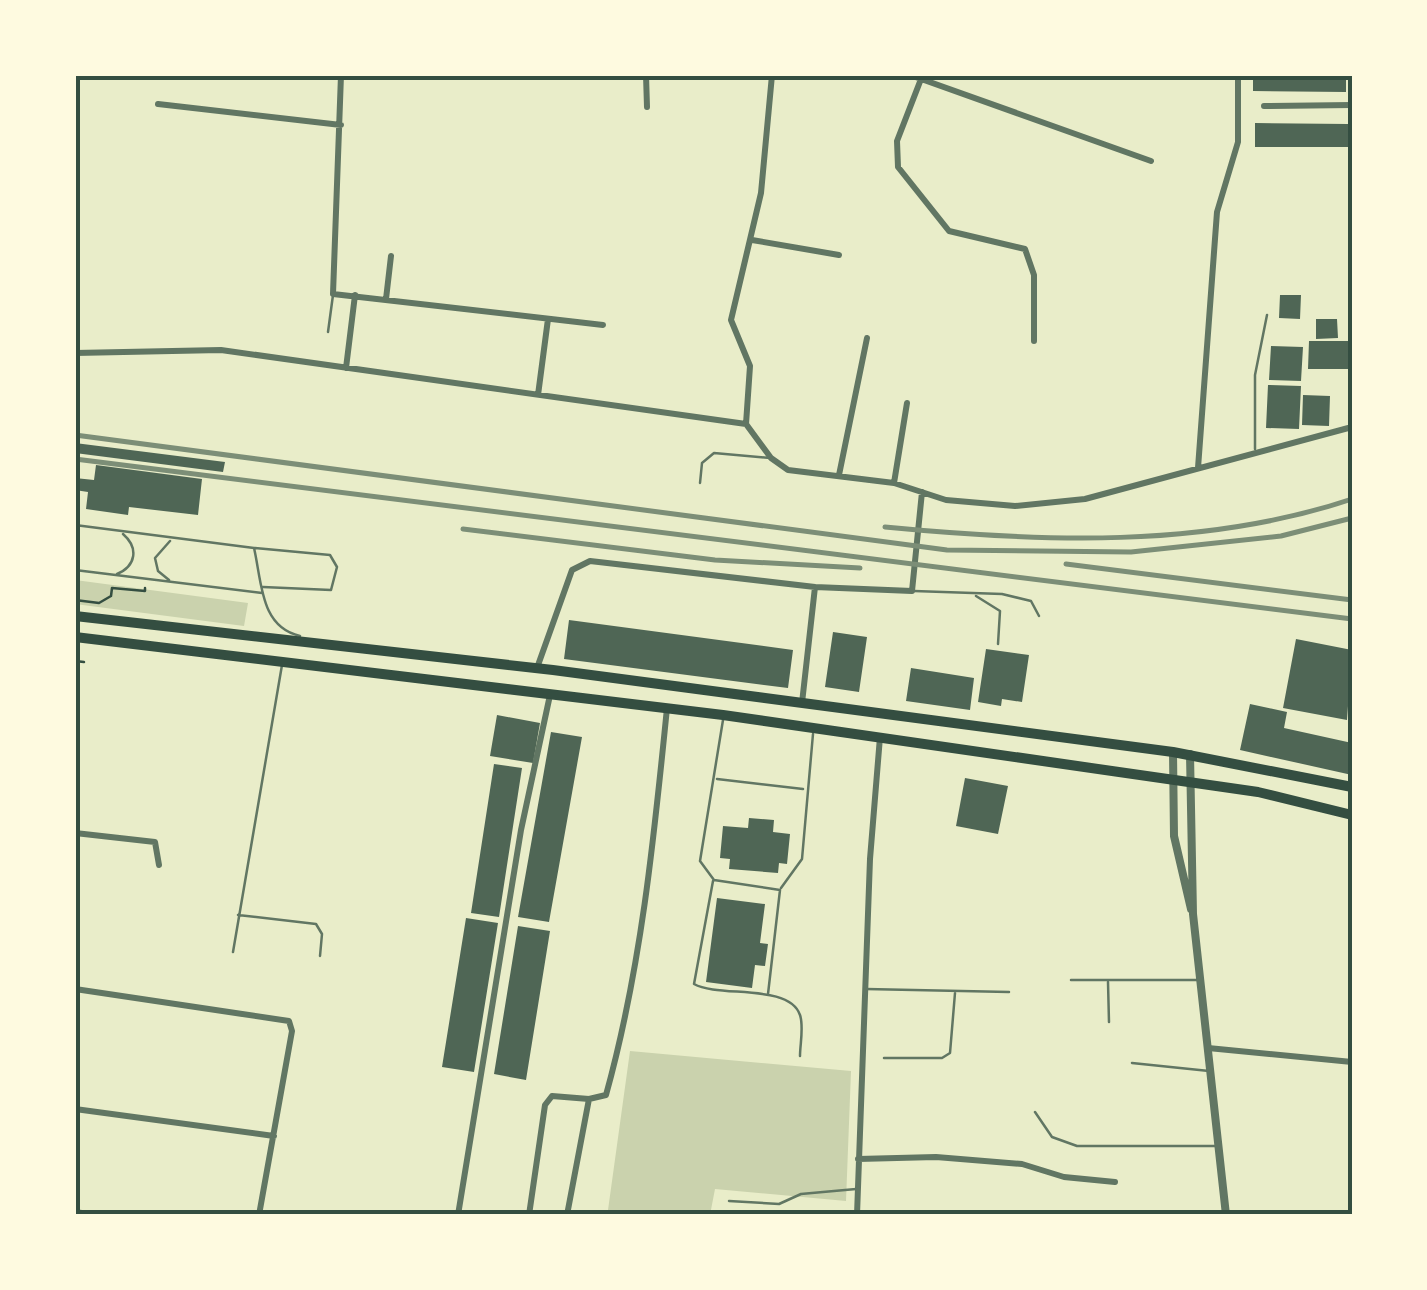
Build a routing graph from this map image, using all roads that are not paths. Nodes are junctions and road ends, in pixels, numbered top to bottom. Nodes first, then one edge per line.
1 (341, 75) edge
2 (646, 75) edge
3 (772, 75) edge
4 (910, 75) edge
5 (940, 75) edge
6 (1238, 75) edge
7 (921, 79) junction
8 (936, 84) junction
9 (158, 104) dead end
10 (1352, 105) edge
11 (1264, 106) dead end
12 (648, 107) dead end
13 (341, 125) junction
14 (1151, 161) dead end
15 (752, 240) junction
16 (839, 255) dead end
17 (391, 256) dead end
18 (333, 294) junction
19 (355, 295) junction
20 (386, 299) junction
21 (1267, 314) dead end
22 (548, 318) junction
23 (603, 325) dead end
24 (328, 332) dead end
25 (866, 338) dead end
26 (1034, 342) dead end
27 (75, 354) edge
28 (346, 368) junction
29 (538, 395) junction
30 (907, 403) dead end
31 (746, 424) junction
32 (1352, 427) edge
33 (1255, 456) junction
34 (771, 458) junction
35 (1198, 468) junction
36 (839, 475) junction
37 (700, 483) dead end
38 (894, 483) junction
39 (922, 492) junction
40 (75, 526) edge
41 (116, 532) junction
42 (176, 540) junction
43 (254, 548) junction
44 (75, 570) edge
45 (110, 574) junction
46 (173, 582) junction
47 (816, 586) junction
48 (262, 587) junction
49 (912, 591) junction
50 (263, 594) junction
51 (976, 594) junction
52 (75, 616) edge
53 (1039, 616) dead end
54 (75, 637) edge
55 (322, 641) junction
56 (998, 644) dead end
57 (282, 663) junction
58 (537, 668) junction
59 (550, 694) junction
60 (802, 703) junction
61 (667, 707) junction
62 (724, 715) junction
63 (813, 728) junction
64 (880, 737) junction
65 (1173, 752) junction
66 (1190, 754) junction
67 (715, 779) junction
68 (1172, 780) junction
69 (1191, 782) junction
70 (1352, 787) edge
71 (806, 790) junction
72 (1352, 815) edge
73 (75, 832) edge
74 (159, 866) dead end
75 (714, 880) junction
76 (780, 890) junction
77 (1192, 914) junction
78 (238, 915) junction
79 (233, 952) dead end
80 (320, 956) dead end
81 (1070, 980) dead end
82 (1108, 980) junction
83 (1200, 980) junction
84 (75, 989) edge
85 (865, 989) junction
86 (955, 991) junction
87 (1009, 992) dead end
88 (768, 994) junction
89 (1109, 1022) dead end
90 (1208, 1048) junction
91 (800, 1056) dead end
92 (884, 1058) dead end
93 (1352, 1062) edge
94 (1132, 1063) dead end
95 (1210, 1071) junction
96 (588, 1099) junction
97 (75, 1109) edge
98 (1035, 1112) dead end
99 (274, 1136) junction
100 (1218, 1146) junction
101 (858, 1159) junction
102 (1116, 1182) dead end
103 (857, 1189) junction
104 (728, 1201) dead end
105 (75, 1212) edge
106 (95, 1215) edge
107 (259, 1215) edge
108 (458, 1215) edge
109 (529, 1215) edge
110 (567, 1215) edge
111 (857, 1215) edge
112 (1226, 1215) edge

1 - 13 street
2 - 12 street
3 - 15 street
4 - 7 street
5 - 8 street
6 - 35 street
7 - 8 street
7 - 26 street
8 - 14 street
9 - 13 street
10 - 11 street
13 - 18 street
15 - 16 street
15 - 31 street
17 - 20 street
18 - 19 street
18 - 24 lane
19 - 20 street
19 - 28 street
20 - 22 street
21 - 33 lane
22 - 23 street
22 - 29 street
25 - 36 street
27 - 28 street
28 - 29 street
29 - 31 street
30 - 38 street
31 - 34 street
32 - 33 street
33 - 35 street
34 - 36 street
34 - 37 lane
35 - 39 street
36 - 38 street
38 - 39 street
39 - 49 street
40 - 41 lane
41 - 42 lane
41 - 45 lane
42 - 43 lane
42 - 46 lane
43 - 48 lane
43 - 48 lane
44 - 45 lane
45 - 46 lane
46 - 50 lane
47 - 49 street
47 - 58 street
47 - 60 street
48 - 50 lane
49 - 51 lane
50 - 55 lane
51 - 53 lane
51 - 56 lane
52 - 55 main road
54 - 57 main road
55 - 58 main road
57 - 59 main road
57 - 78 lane
58 - 60 main road
59 - 61 main road
59 - 108 street
60 - 65 main road
61 - 62 main road
61 - 96 street
62 - 63 main road
62 - 67 lane
63 - 64 main road
63 - 71 lane
64 - 68 main road
64 - 85 street
65 - 66 main road
65 - 68 street
66 - 69 street
66 - 70 main road
67 - 71 lane
67 - 75 lane
68 - 69 main road
68 - 77 street
69 - 72 main road
69 - 77 street
71 - 76 lane
73 - 74 street
75 - 76 lane
75 - 88 lane
76 - 88 lane
77 - 83 street
78 - 79 lane
78 - 80 lane
81 - 82 lane
82 - 83 lane
82 - 89 lane
83 - 90 street
84 - 99 street
85 - 86 lane
85 - 101 street
86 - 87 lane
86 - 92 lane
88 - 91 lane
90 - 93 street
90 - 95 street
94 - 95 lane
95 - 100 street
96 - 109 street
96 - 110 street
97 - 99 street
98 - 100 lane
99 - 107 street
100 - 112 street
101 - 102 street
101 - 103 street
103 - 104 lane
103 - 111 street
105 - 106 street

